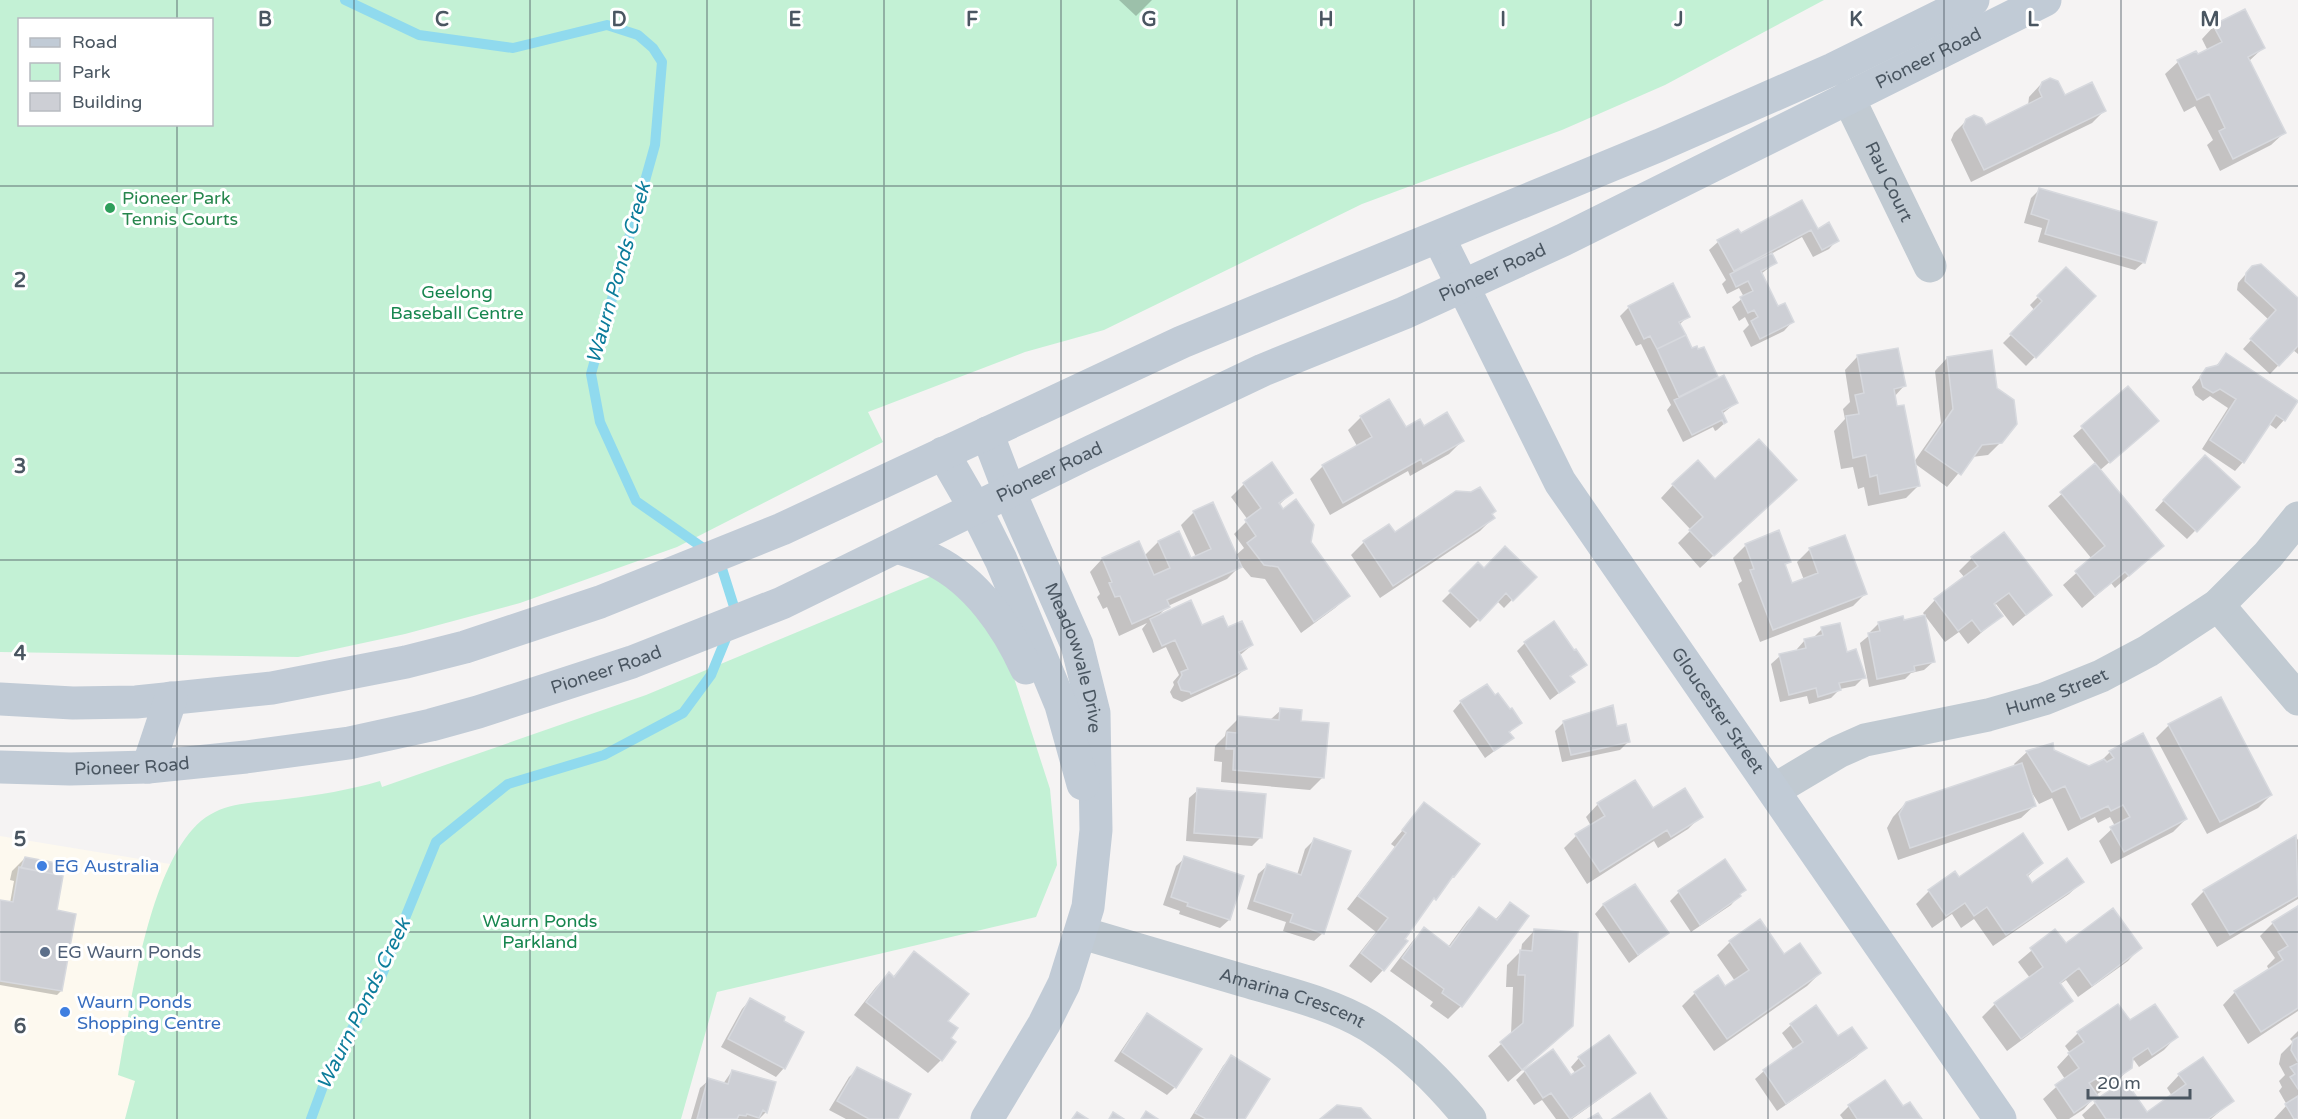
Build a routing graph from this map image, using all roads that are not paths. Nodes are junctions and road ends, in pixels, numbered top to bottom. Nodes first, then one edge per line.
1 (1973, 0) edge
2 (2045, 0) edge
3 (1840, 83) junction
4 (1439, 238) junction
5 (1930, 266) dead end
6 (1463, 286) junction
7 (987, 433) junction
8 (944, 453) junction
9 (1010, 493) junction
10 (976, 510) junction
11 (2298, 518) edge
12 (897, 547) junction
13 (2218, 605) junction
14 (171, 698) junction
15 (0, 699) edge
16 (2298, 699) edge
17 (136, 702) junction
18 (0, 767) edge
19 (148, 767) junction
20 (1774, 790) junction
21 (1096, 840) junction
22 (1082, 933) junction
23 (987, 1119) edge
24 (1470, 1119) edge
25 (2000, 1119) edge

1 - 3 main road, Pioneer Road
2 - 3 main road, Pioneer Road
3 - 4 main road, Pioneer Road
3 - 5 street, Rau Court
3 - 6 main road, Pioneer Road
4 - 6 main road, Gloucester Street
4 - 7 main road, Pioneer Road
6 - 9 main road, Pioneer Road
6 - 20 main road, Gloucester Street
7 - 8 main road, Pioneer Road
7 - 9 main road, Meadowvale Drive
8 - 10 main road, Meadowvale Drive
8 - 14 main road, Pioneer Road
9 - 10 main road, Pioneer Road
9 - 21 main road, Meadowvale Drive
10 - 12 main road, Pioneer Road
10 - 21 main road, Meadowvale Drive
11 - 13 street, Hume Street
12 - 19 main road, Pioneer Road
12 - 21 main road
13 - 16 street
13 - 20 street, Hume Street
14 - 17 main road, Pioneer Road
14 - 19 main road
15 - 17 main road, Pioneer Road
17 - 19 main road
18 - 19 main road, Pioneer Road
20 - 25 main road, Gloucester Street
21 - 22 main road, Meadowvale Drive
22 - 23 main road, Meadowvale Drive
22 - 24 street, Amarina Crescent

